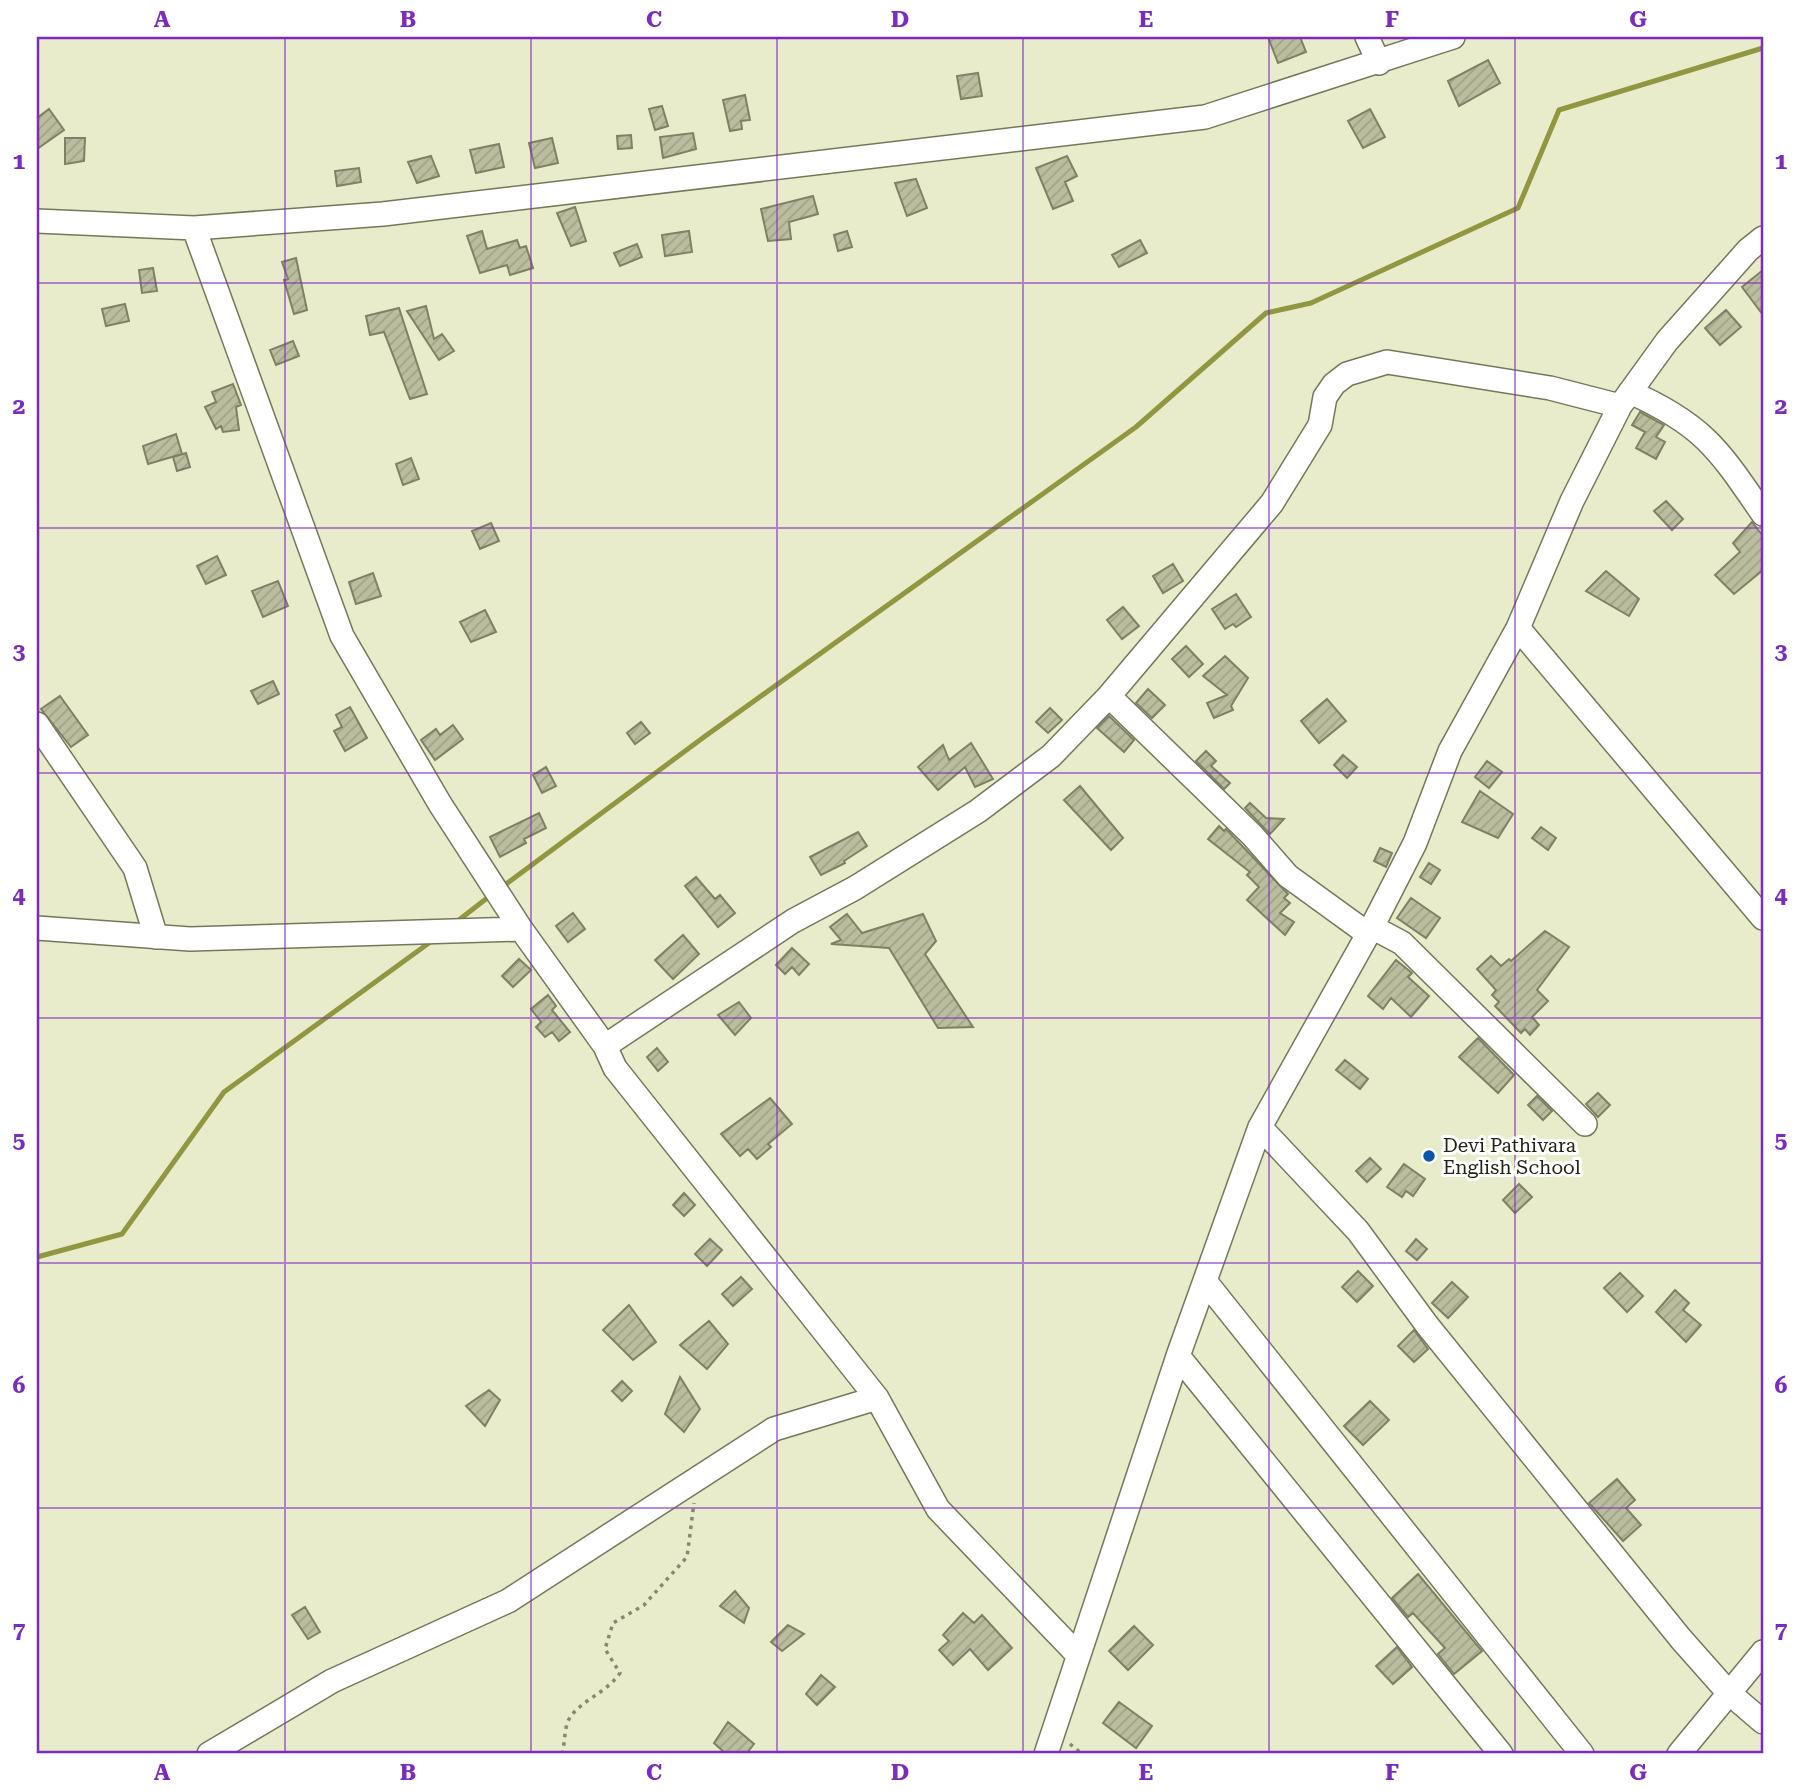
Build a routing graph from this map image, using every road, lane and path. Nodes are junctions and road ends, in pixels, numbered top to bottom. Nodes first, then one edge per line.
1 (1367, 37) edge
2 (1453, 37) edge
3 (1379, 63) junction
4 (37, 221) edge
5 (194, 228) junction
6 (1763, 238) edge
7 (1625, 399) junction
8 (1763, 514) edge
9 (1518, 628) junction
10 (1109, 696) junction
11 (37, 724) edge
12 (1763, 918) edge
13 (37, 928) edge
14 (521, 929) junction
15 (1370, 930) junction
16 (156, 937) junction
17 (605, 1046) junction
18 (1585, 1124) dead end
19 (1260, 1127) junction
20 (1205, 1281) junction
21 (1178, 1356) junction
22 (877, 1398) junction
23 (695, 1492) dead end
24 (1763, 1652) edge
25 (1079, 1656) junction
26 (1728, 1692) junction
27 (1763, 1722) edge
28 (209, 1754) edge
29 (562, 1754) edge
30 (1046, 1754) edge
31 (1501, 1754) edge
32 (1582, 1754) edge
33 (1679, 1754) edge

1 - 3 street
2 - 3 street
3 - 5 street
4 - 5 street
5 - 14 street
6 - 7 street
7 - 8 street
7 - 9 street
7 - 10 street
9 - 12 street
9 - 15 street
10 - 15 street
10 - 17 street
11 - 16 street
13 - 16 street
14 - 16 street
14 - 17 street
15 - 18 street
15 - 19 street
17 - 22 street
19 - 20 street
19 - 26 street
20 - 21 street
20 - 32 street
21 - 25 street
21 - 31 street
22 - 25 street
22 - 28 street
23 - 29 path
24 - 26 street
25 - 30 street
26 - 27 street
26 - 33 street

